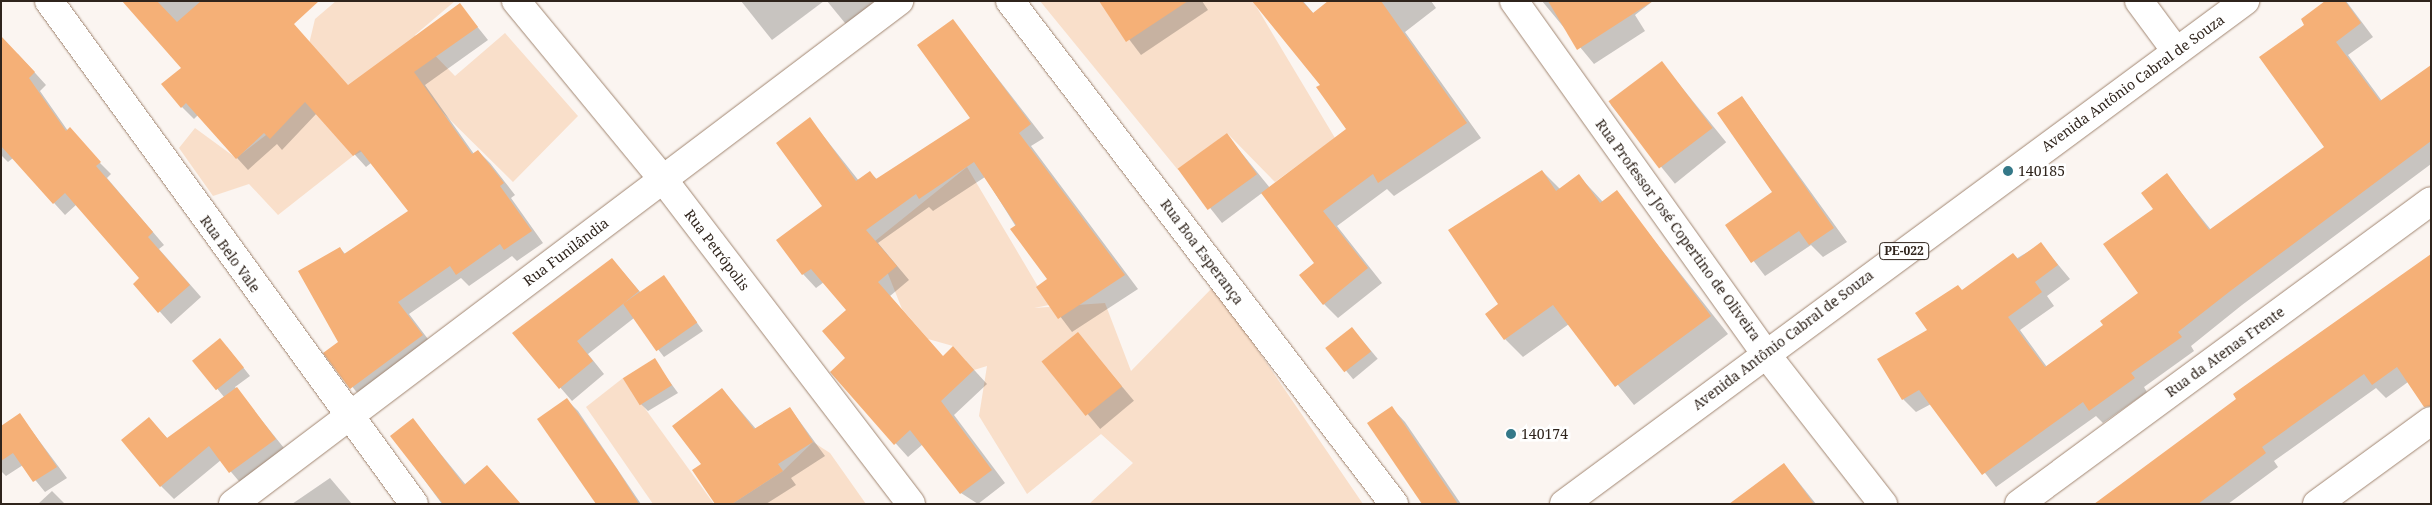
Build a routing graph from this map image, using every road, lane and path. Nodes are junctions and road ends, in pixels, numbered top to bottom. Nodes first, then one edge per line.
1 (49, 1) edge
2 (516, 1) edge
3 (899, 1) edge
4 (1010, 1) edge
5 (1514, 1) edge
6 (2139, 1) edge
7 (2246, 1) edge
8 (2176, 51) junction
9 (662, 178) junction
10 (2431, 201) edge
11 (1765, 353) junction
12 (348, 418) junction
13 (2431, 421) edge
14 (233, 504) edge
15 (414, 504) edge
16 (911, 504) edge
17 (1394, 504) edge
18 (1564, 504) edge
19 (1883, 504) edge
20 (2019, 504) edge
21 (2317, 504) edge

1 - 12 street, Rua Belo Vale
2 - 9 street, Rua Petrópolis
3 - 9 street, Rua Funilândia
4 - 17 street, Rua Boa Esperança
5 - 11 street, Rua Professor José Copertino de Oliveira
6 - 8 street
7 - 8 street, Avenida Antônio Cabral de Souza / PE-022
8 - 11 street, Avenida Antônio Cabral de Souza / PE-022
9 - 12 street, Rua Funilândia
9 - 16 street, Rua Petrópolis
10 - 20 street, Rua da Atenas Frente
11 - 18 street, Avenida Antônio Cabral de Souza / PE-022
11 - 19 street, Rua Professor José Copertino de Oliveira
12 - 14 street, Rua Funilândia
12 - 15 street, Rua Belo Vale
13 - 21 street

